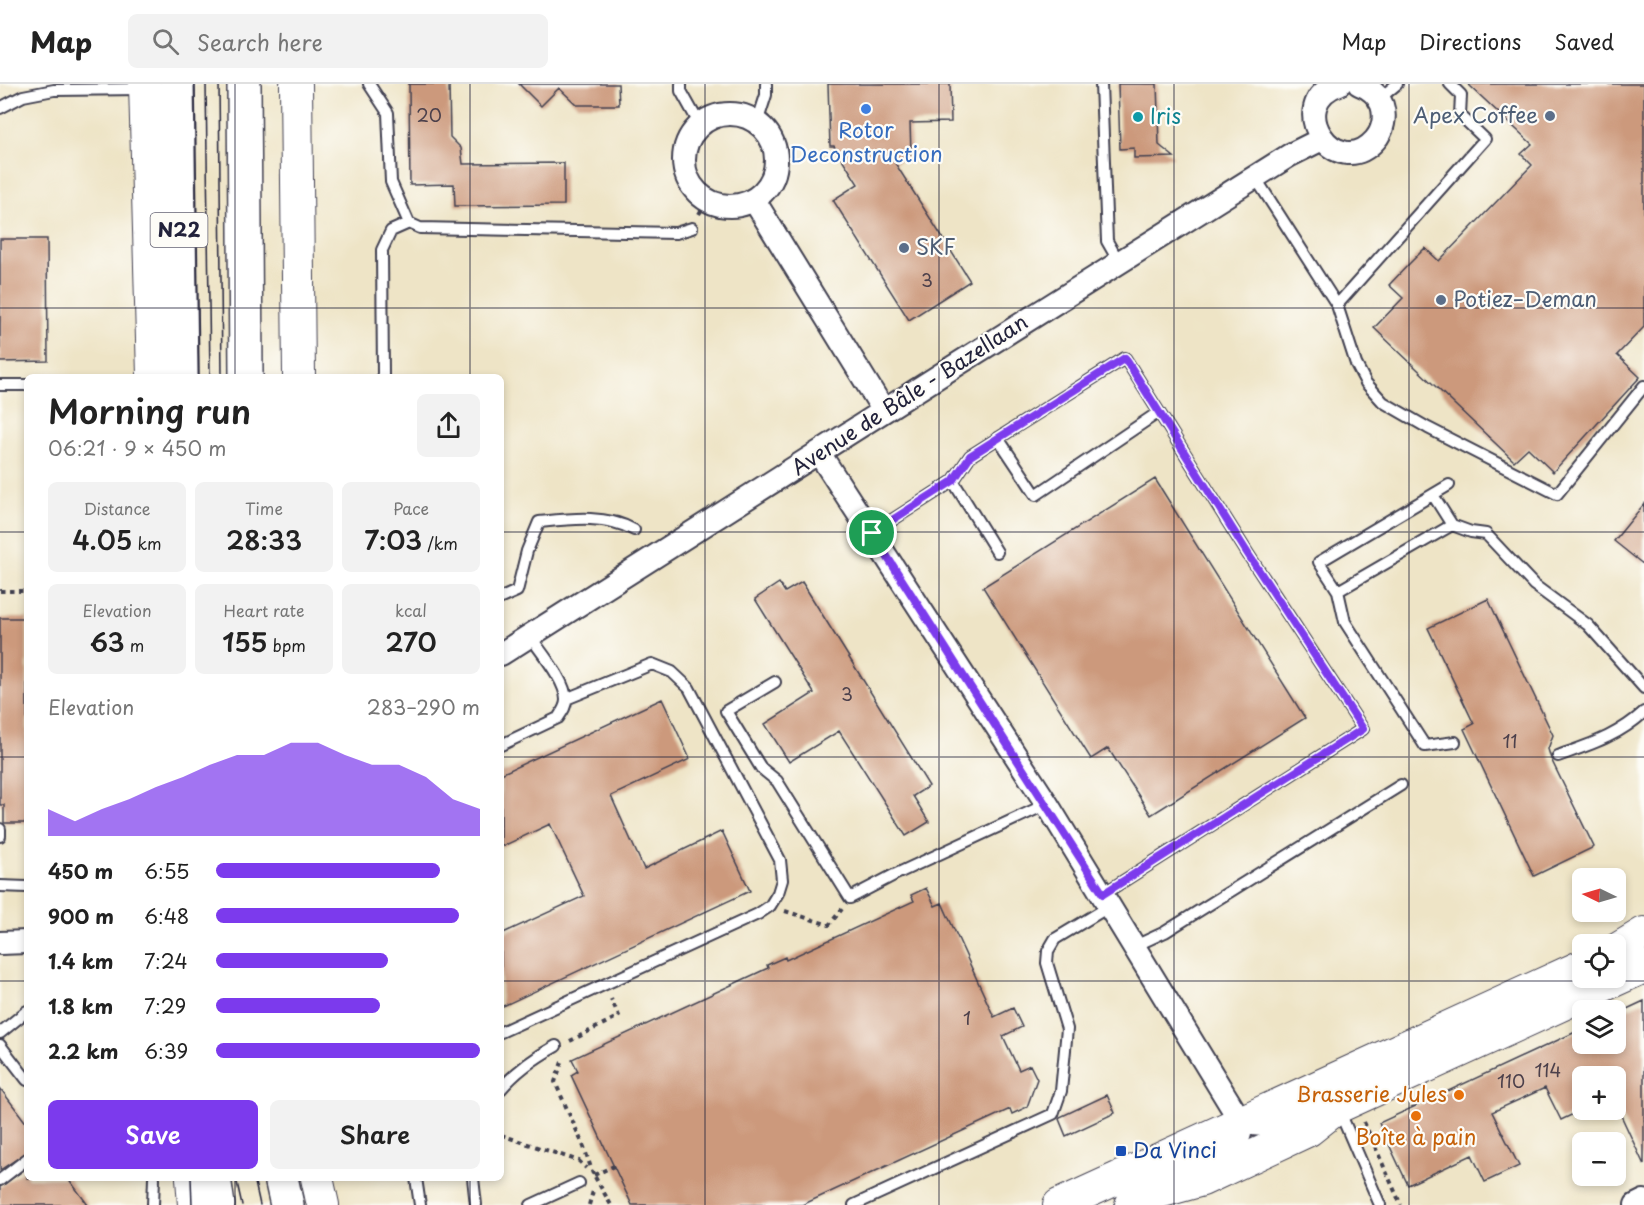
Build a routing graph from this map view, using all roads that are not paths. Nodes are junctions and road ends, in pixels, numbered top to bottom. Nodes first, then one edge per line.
1 (177, 84) edge
2 (244, 84) edge
3 (296, 84) edge
4 (369, 84) edge
5 (681, 84) edge
6 (766, 84) edge
7 (1101, 84) edge
8 (1359, 84) edge
9 (1397, 84) edge
10 (1450, 84) edge
11 (1334, 85) edge
12 (145, 86) edge
13 (1378, 99) junction
14 (0, 108) edge
15 (757, 123) junction
16 (700, 125) junction
17 (1322, 139) junction
18 (1255, 177) junction
19 (754, 200) junction
20 (409, 224) junction
21 (692, 228) dead end
22 (1119, 262) junction
23 (1338, 305) junction
24 (153, 374) edge
25 (181, 374) edge
26 (246, 374) edge
27 (299, 374) edge
28 (383, 374) edge
29 (0, 385) edge
30 (24, 385) edge
31 (1644, 386) edge
32 (884, 411) junction
33 (1159, 412) junction
34 (998, 438) junction
35 (819, 453) junction
36 (953, 481) junction
37 (1449, 485) dead end
38 (1433, 495) junction
39 (1452, 525) junction
40 (634, 530) dead end
41 (872, 533) junction
42 (997, 552) dead end
43 (1338, 591) junction
44 (504, 597) edge
45 (530, 636) junction
46 (504, 652) edge
47 (775, 682) dead end
48 (1644, 688) edge
49 (566, 699) junction
50 (1644, 712) edge
51 (1455, 742) dead end
52 (504, 744) edge
53 (1558, 756) dead end
54 (1401, 785) dead end
55 (1047, 804) junction
56 (0, 829) edge
57 (0, 836) edge
58 (0, 886) edge
59 (24, 887) edge
60 (1107, 900) junction
61 (1644, 933) edge
62 (24, 942) edge
63 (0, 943) edge
64 (1626, 944) edge
65 (1135, 946) junction
66 (1644, 967) edge
67 (1572, 971) edge
68 (24, 1013) edge
69 (504, 1031) edge
70 (0, 1033) edge
71 (0, 1046) edge
72 (561, 1049) road end
73 (24, 1076) edge
74 (504, 1086) edge
75 (1346, 1103) junction
76 (1241, 1122) junction
77 (24, 1161) edge
78 (0, 1180) edge
79 (154, 1181) edge
80 (192, 1181) edge
81 (214, 1181) edge
82 (282, 1181) edge
83 (318, 1181) edge
84 (416, 1181) edge
85 (473, 1181) edge
86 (579, 1182) dead end
87 (1644, 1201) edge
88 (153, 1205) edge
89 (194, 1205) edge
90 (218, 1205) edge
91 (287, 1205) edge
92 (323, 1205) edge
93 (420, 1205) edge
94 (476, 1205) edge
95 (531, 1205) edge
96 (854, 1205) edge
97 (1059, 1205) edge
98 (1119, 1205) edge
99 (1131, 1205) edge
100 (1380, 1205) edge
101 (1636, 1205) edge

1 - 25 main road, N22
2 - 26 main road
3 - 27 main road
4 - 20 lane
5 - 16 lane
6 - 15 lane
7 - 22 lane
8 - 13 street
9 - 13 lane
10 - 23 lane
11 - 17 street
12 - 14 lane
12 - 24 main road
13 - 17 street
15 - 16 street
15 - 19 street
16 - 19 street
17 - 18 street, Avenue de Bâle - Bazellaan
18 - 22 street, Avenue de Bâle - Bazellaan
18 - 23 lane
19 - 32 street
20 - 21 lane
20 - 28 lane
22 - 32 street, Avenue de Bâle - Bazellaan
23 - 31 lane
29 - 30 lane
32 - 35 street, Avenue de Bâle - Bazellaan
33 - 34 lane
33 - 34 lane
33 - 60 lane
34 - 36 lane
35 - 41 street
35 - 45 street, Avenue de Bâle - Bazellaan
36 - 41 lane
36 - 42 lane
37 - 38 lane
38 - 39 lane
38 - 43 lane
39 - 43 lane
39 - 48 lane
40 - 44 lane
41 - 55 street
43 - 51 lane
45 - 46 street, Avenue de Bâle - Bazellaan
45 - 49 lane
47 - 55 lane
49 - 52 lane
49 - 69 lane
50 - 53 lane
54 - 65 lane
55 - 60 street
56 - 57 lane
58 - 59 lane
60 - 65 street
60 - 96 lane
61 - 64 main road
62 - 63 street
65 - 76 street
66 - 75 main road
67 - 76 main road
68 - 70 lane
71 - 73 lane
72 - 74 lane
75 - 76 street
75 - 99 main road
75 - 100 lane
76 - 97 main road
76 - 98 street
77 - 78 lane
79 - 88 lane
80 - 89 main road
81 - 90 main road
82 - 91 main road
83 - 92 main road
84 - 93 lane
85 - 94 lane
86 - 95 lane
87 - 101 street

